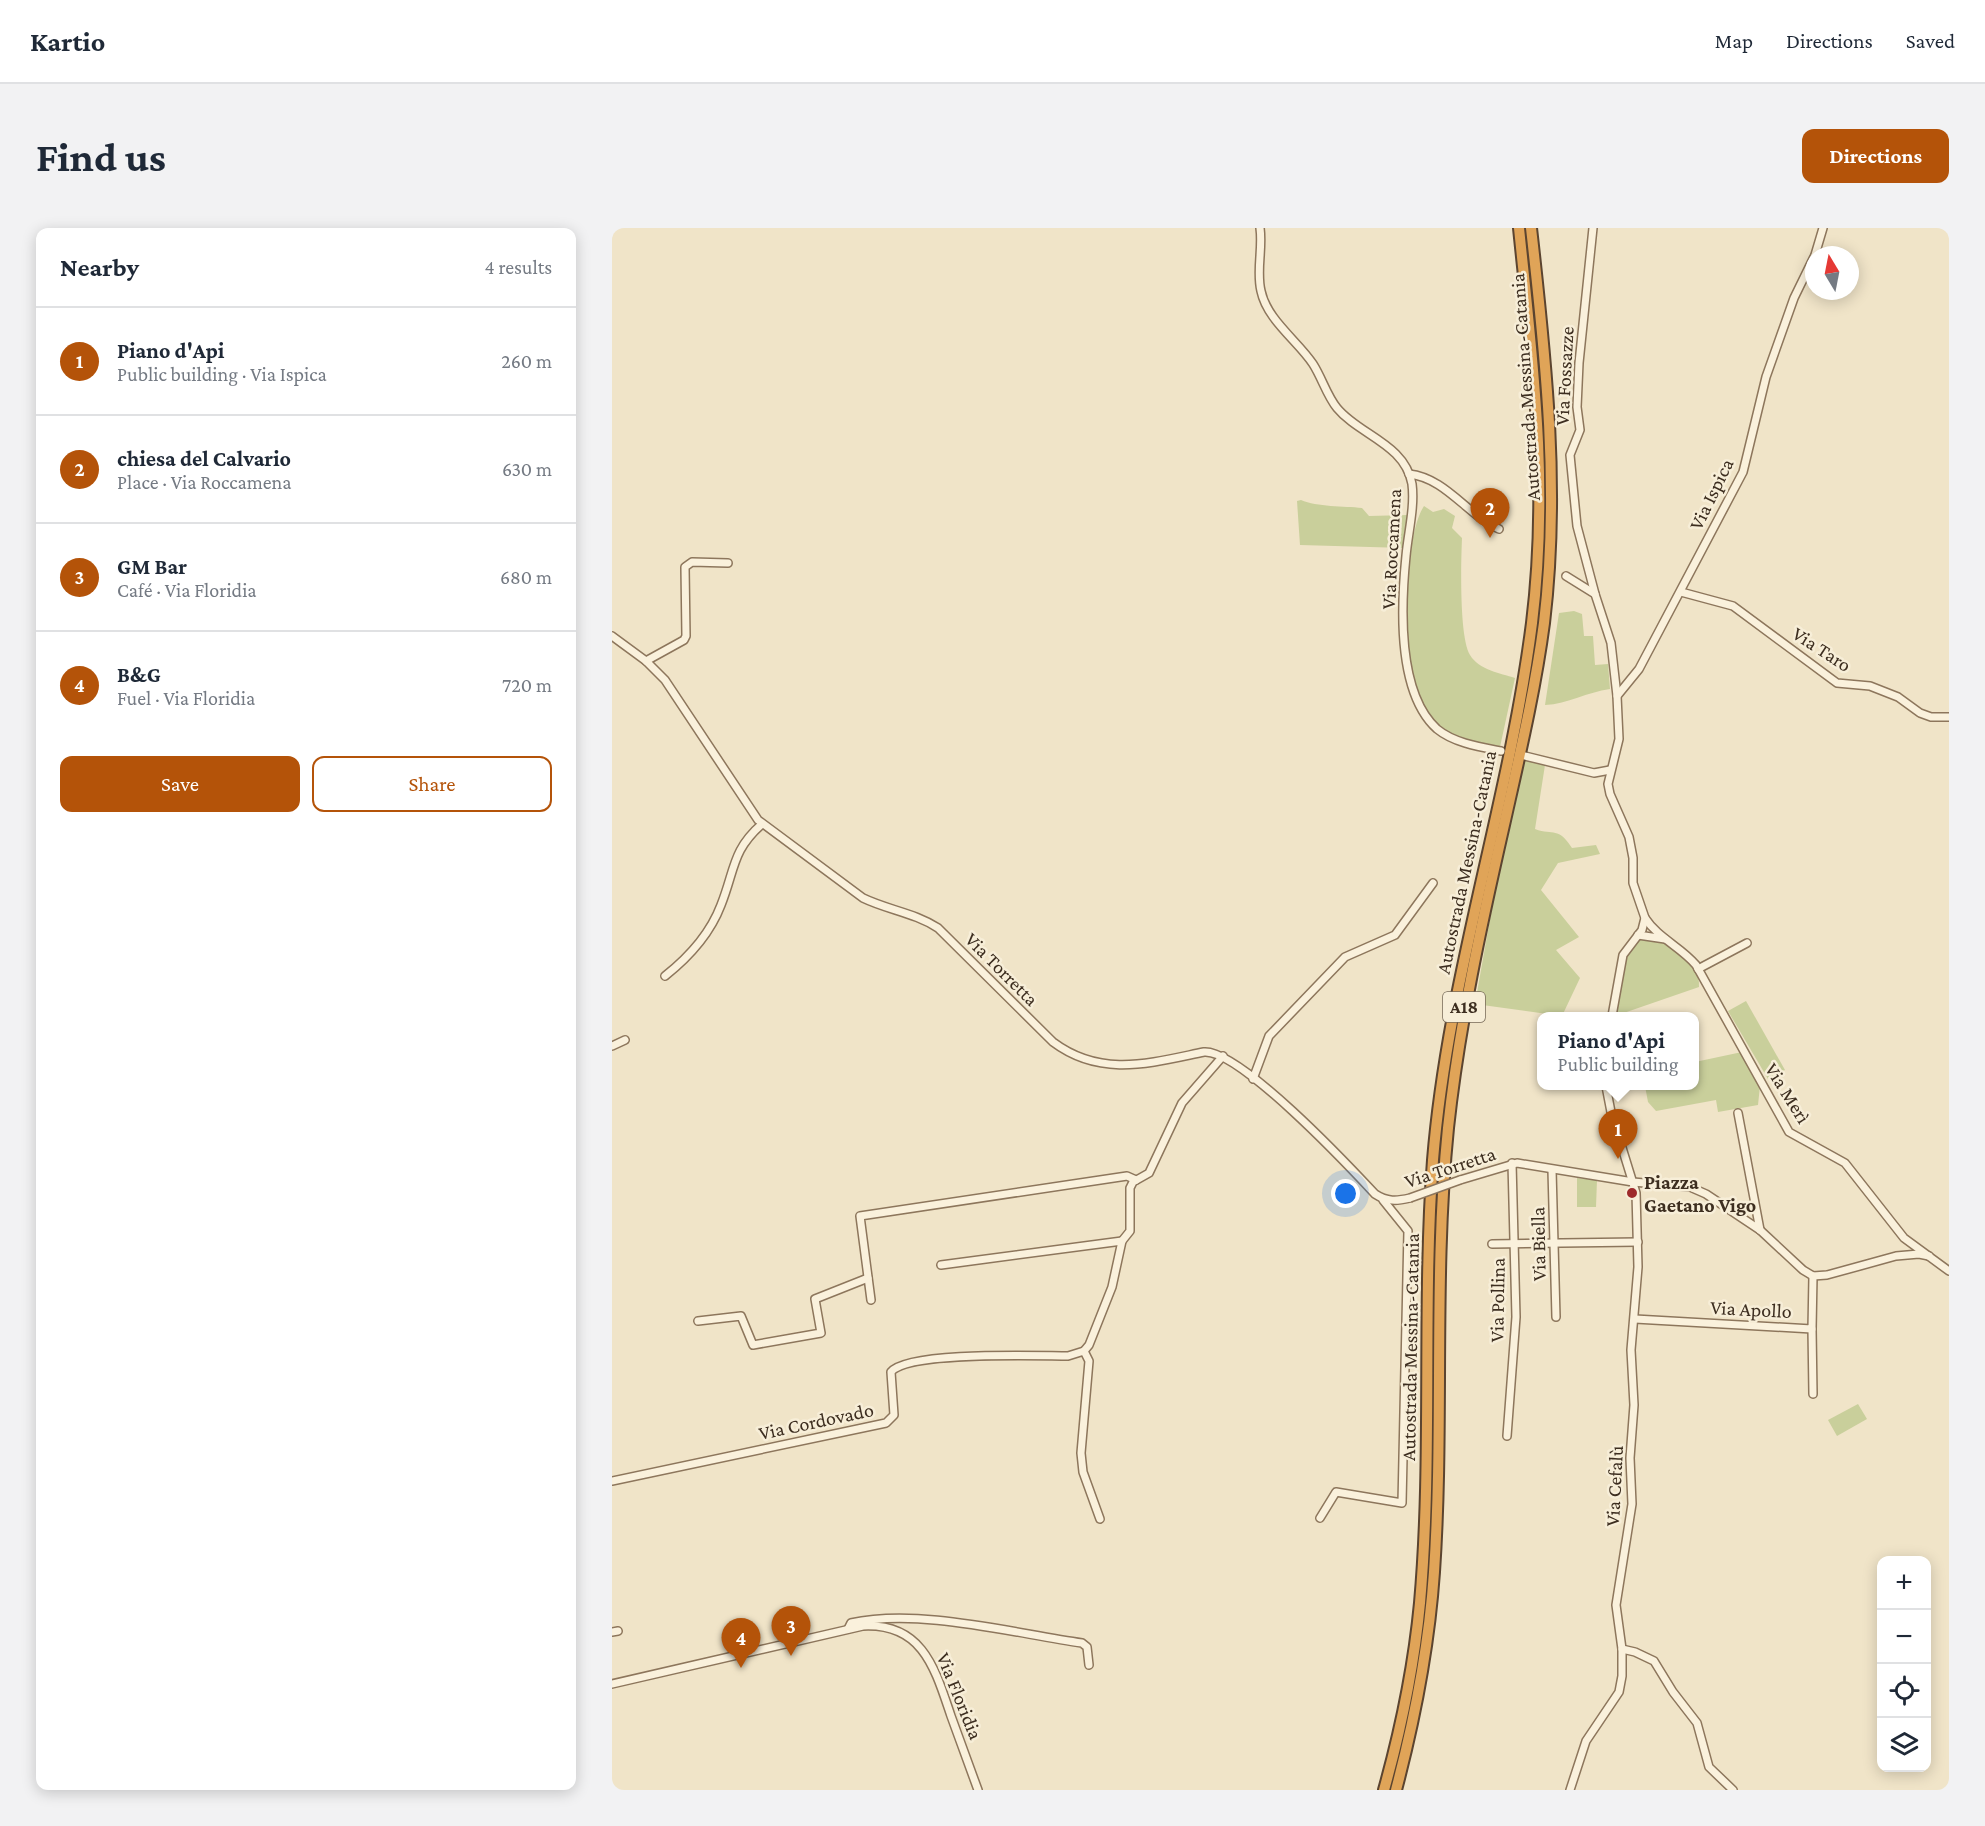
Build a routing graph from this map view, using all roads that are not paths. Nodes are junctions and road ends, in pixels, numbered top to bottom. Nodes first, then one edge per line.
1 (1260, 228) edge
2 (1519, 228) edge
3 (1531, 228) edge
4 (1593, 228) edge
5 (1823, 228) edge
6 (1817, 246) edge
7 (1805, 275) edge
8 (1409, 474) junction
9 (1499, 529) dead end
10 (728, 563) dead end
11 (1566, 576) dead end
12 (1681, 592) junction
13 (1595, 594) junction
14 (612, 636) edge
15 (646, 661) junction
16 (1617, 696) junction
17 (1949, 717) edge
18 (1501, 751) dead end
19 (1526, 756) dead end
20 (1610, 770) junction
21 (1594, 773) junction
22 (1608, 784) junction
23 (762, 824) junction
24 (1433, 883) dead end
25 (1645, 918) junction
26 (1640, 932) junction
27 (1658, 933) junction
28 (1670, 941) junction
29 (1747, 943) dead end
30 (1698, 969) junction
31 (665, 976) dead end
32 (1613, 1012) edge
33 (625, 1040) dead end
34 (612, 1046) edge
35 (1223, 1056) junction
36 (1253, 1079) junction
37 (1607, 1090) edge
38 (1738, 1113) dead end
39 (1512, 1163) junction
40 (1552, 1170) junction
41 (1136, 1180) junction
42 (1633, 1182) junction
43 (1383, 1200) junction
44 (1760, 1230) junction
45 (1904, 1238) junction
46 (1122, 1241) junction
47 (1638, 1242) junction
48 (1554, 1243) junction
49 (1492, 1244) dead end
50 (1514, 1244) junction
51 (1896, 1256) junction
52 (1929, 1256) junction
53 (941, 1265) dead end
54 (1949, 1271) edge
55 (1813, 1276) junction
56 (868, 1278) junction
57 (871, 1300) dead end
58 (1556, 1317) dead end
59 (1635, 1319) junction
60 (698, 1321) dead end
61 (1812, 1329) junction
62 (1084, 1351) junction
63 (1813, 1394) dead end
64 (1507, 1436) dead end
65 (612, 1481) edge
66 (1320, 1518) dead end
67 (1100, 1519) dead end
68 (848, 1629) junction
69 (1622, 1649) junction
70 (1089, 1665) dead end
71 (612, 1684) edge
72 (978, 1790) edge
73 (1384, 1790) edge
74 (1396, 1790) edge
75 (1570, 1790) edge
76 (1733, 1790) edge

1 - 8 street, Via Roccamena
2 - 73 highway, Autostrada Messina-Catania / A18
3 - 74 highway, Autostrada Messina-Catania / A18
4 - 13 street, Via Fossazze
5 - 6 street, Via Ispica
7 - 12 street, Via Ispica
8 - 9 street, Via Roccamena
8 - 18 street, Via Roccamena
10 - 15 street
11 - 13 street
12 - 16 street, Via Ispica
12 - 17 street, Via Taro
13 - 16 street
14 - 15 street, Via Torretta
15 - 23 street, Via Torretta
16 - 20 street
19 - 21 street
20 - 21 street
20 - 22 street
21 - 22 street
22 - 25 street
23 - 31 street
23 - 35 street, Via Torretta
24 - 36 street
25 - 26 street
25 - 27 street
26 - 27 street
26 - 28 street
26 - 32 street
27 - 28 street, Via Merì
28 - 30 street, Via Merì
29 - 30 street
30 - 45 street, Via Merì
33 - 34 street
35 - 36 street, Via Torretta
35 - 41 street
36 - 43 street, Via Torretta
37 - 42 street
38 - 44 street
39 - 40 street, Via Torretta
39 - 43 street, Via Torretta, bridge
39 - 50 street, Via Pollina
40 - 42 street, Via Torretta
40 - 48 street, Via Biella
41 - 46 street
41 - 56 street
42 - 44 street, Via Torretta
42 - 47 street, Via Cefalù
43 - 66 street, Via Torretta
44 - 55 street, Via Torretta
45 - 51 street
45 - 52 street, Via Merì
46 - 53 street
46 - 62 street
47 - 48 street
47 - 59 street, Via Cefalù
48 - 50 street
48 - 58 street, Via Biella
49 - 50 street
50 - 64 street, Via Pollina
51 - 52 street
51 - 55 street
52 - 54 street, Via Merì
55 - 61 street, Via Apollo
56 - 57 street
56 - 60 street
59 - 61 street, Via Apollo
59 - 69 street, Via Cefalù
61 - 63 street
62 - 65 street, Via Cordovado
62 - 67 street
68 - 70 street
68 - 71 street, Via Floridia
68 - 72 street, Via Floridia
69 - 75 street, Via Cefalù
69 - 76 street

